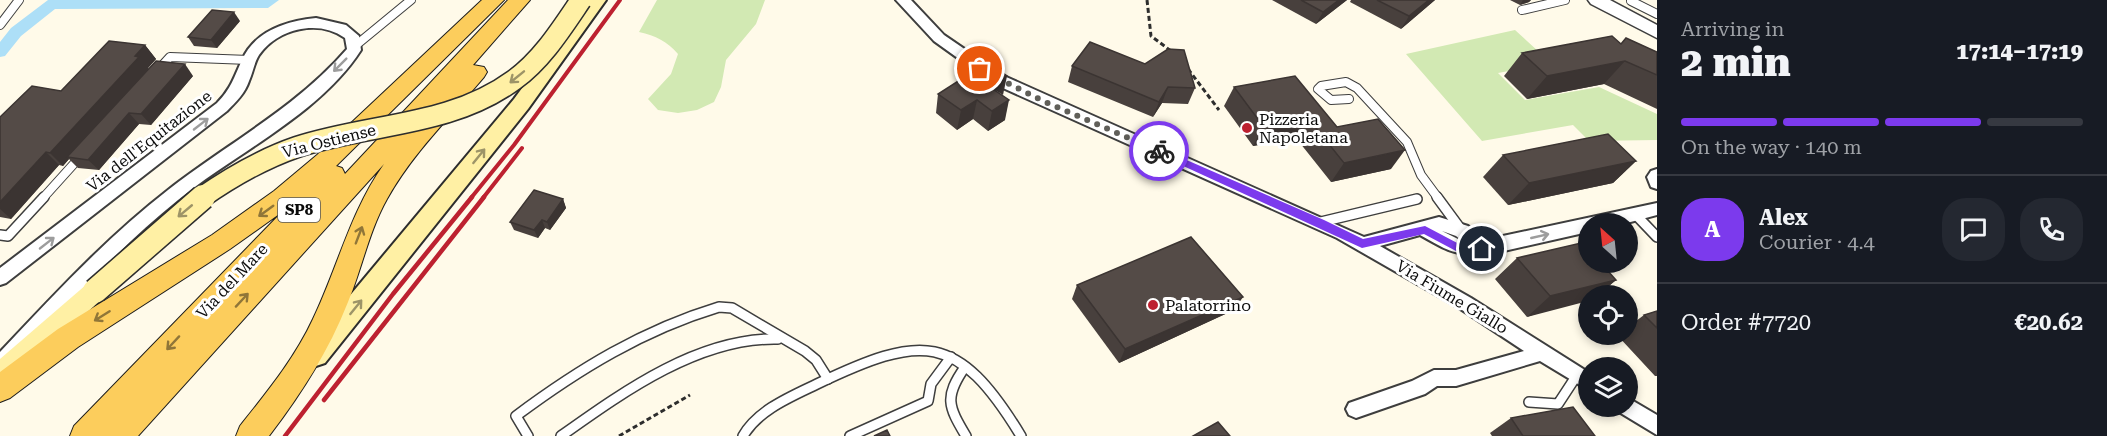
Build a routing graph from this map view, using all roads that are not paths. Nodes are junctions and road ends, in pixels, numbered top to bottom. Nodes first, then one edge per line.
1 (19, 0) edge
2 (411, 0) edge
3 (494, 0) edge
4 (507, 0) edge
5 (520, 0) edge
6 (535, 0) edge
7 (581, 0) edge
8 (597, 0) edge
9 (903, 0) edge
10 (1565, 0) edge
11 (1597, 0) edge
12 (1626, 4) edge
13 (1522, 10) dead end
14 (1657, 14) edge
15 (0, 25) edge
16 (1657, 33) edge
17 (355, 46) junction
18 (249, 60) junction
19 (154, 74) edge
20 (1348, 99) dead end
21 (85, 151) edge
22 (1657, 176) edge
23 (1657, 183) edge
24 (1417, 199) dead end
25 (1657, 209) edge
26 (1638, 213) edge
27 (1638, 217) edge
28 (1321, 222) junction
29 (1578, 227) edge
30 (1425, 230) junction
31 (1462, 231) junction
32 (0, 235) edge
33 (1657, 237) edge
34 (1362, 244) junction
35 (1482, 249) junction
36 (0, 278) edge
37 (784, 341) junction
38 (1542, 351) junction
39 (951, 357) junction
40 (0, 365) edge
41 (965, 367) junction
42 (0, 375) edge
43 (1578, 375) edge
44 (828, 379) junction
45 (1578, 383) edge
46 (0, 389) edge
47 (279, 401) junction
48 (1529, 402) dead end
49 (1356, 409) dead end
50 (1638, 414) edge
51 (1657, 426) edge
52 (85, 436) edge
53 (118, 436) edge
54 (251, 436) edge
55 (528, 436) edge
56 (561, 436) edge
57 (743, 436) edge
58 (850, 436) edge
59 (966, 436) edge
60 (1021, 436) edge

1 - 15 lane
2 - 17 lane
3 -> 46 main road
4 -> 52 main road, Via del Mare / SP8
53 -> 5 main road, Via del Mare / SP8
47 -> 6 main road
7 -> 42 main road, Via Ostiense, bridge
47 -> 8 main road
9 - 28 street, Via Fiume Giallo
10 - 13 lane
11 - 12 street
12 - 14 lane
12 - 16 street
17 - 18 street, Via dell'Equitazione
17 -> 40 street
18 - 19 lane
36 -> 18 street, Via dell'Equitazione
20 - 31 lane
21 - 32 lane
22 - 23 street
24 - 28 lane
25 - 26 street
27 - 33 lane
28 - 34 street, Via Fiume Giallo
35 -> 29 street
30 - 31 street
30 - 34 street
30 - 35 street
31 - 35 street
34 - 38 street, Via Fiume Giallo
37 - 44 lane
37 - 55 lane
37 - 56 lane
38 - 43 street, Via Fiume Giallo
38 - 49 street
39 - 41 lane
39 - 44 lane
39 - 58 lane
41 - 59 lane
41 - 60 lane
44 - 57 lane
45 - 48 lane
47 - 54 main road
50 - 51 street

